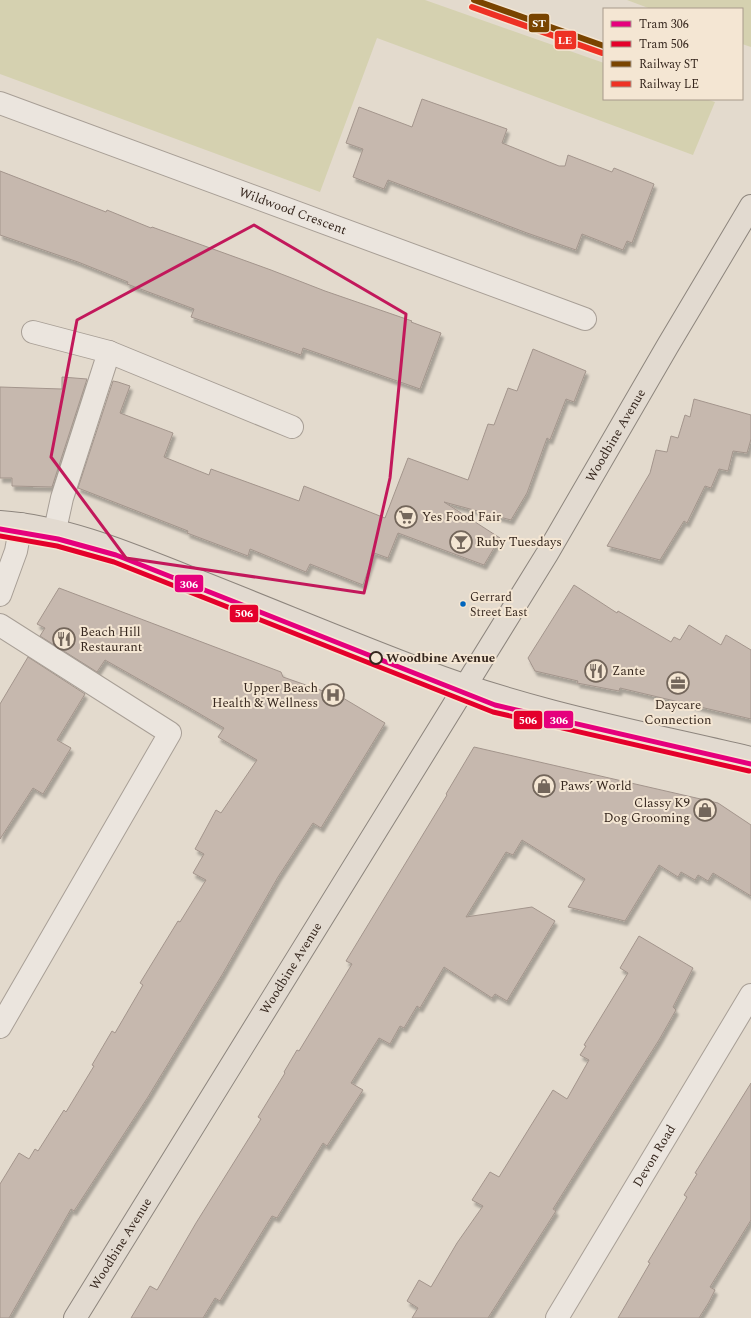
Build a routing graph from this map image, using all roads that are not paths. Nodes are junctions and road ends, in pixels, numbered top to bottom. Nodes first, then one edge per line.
1 (0, 103) edge
2 (751, 206) edge
3 (585, 319) dead end
4 (33, 332) dead end
5 (109, 352) junction
6 (292, 427) dead end
7 (0, 522) edge
8 (22, 524) junction
9 (55, 530) junction
10 (0, 595) edge
11 (0, 624) edge
12 (465, 686) junction
13 (751, 758) edge
14 (751, 995) edge
15 (0, 1027) edge
16 (75, 1318) edge
17 (557, 1318) edge

1 - 3 street, Wildwood Crescent
2 - 12 main road, Woodbine Avenue
4 - 5 street
5 - 6 street
5 - 9 street
7 - 8 main road
8 - 9 main road
8 - 10 street
9 - 12 main road
11 - 15 street
12 - 13 main road
12 - 16 main road, Woodbine Avenue
14 - 17 street, Devon Road

